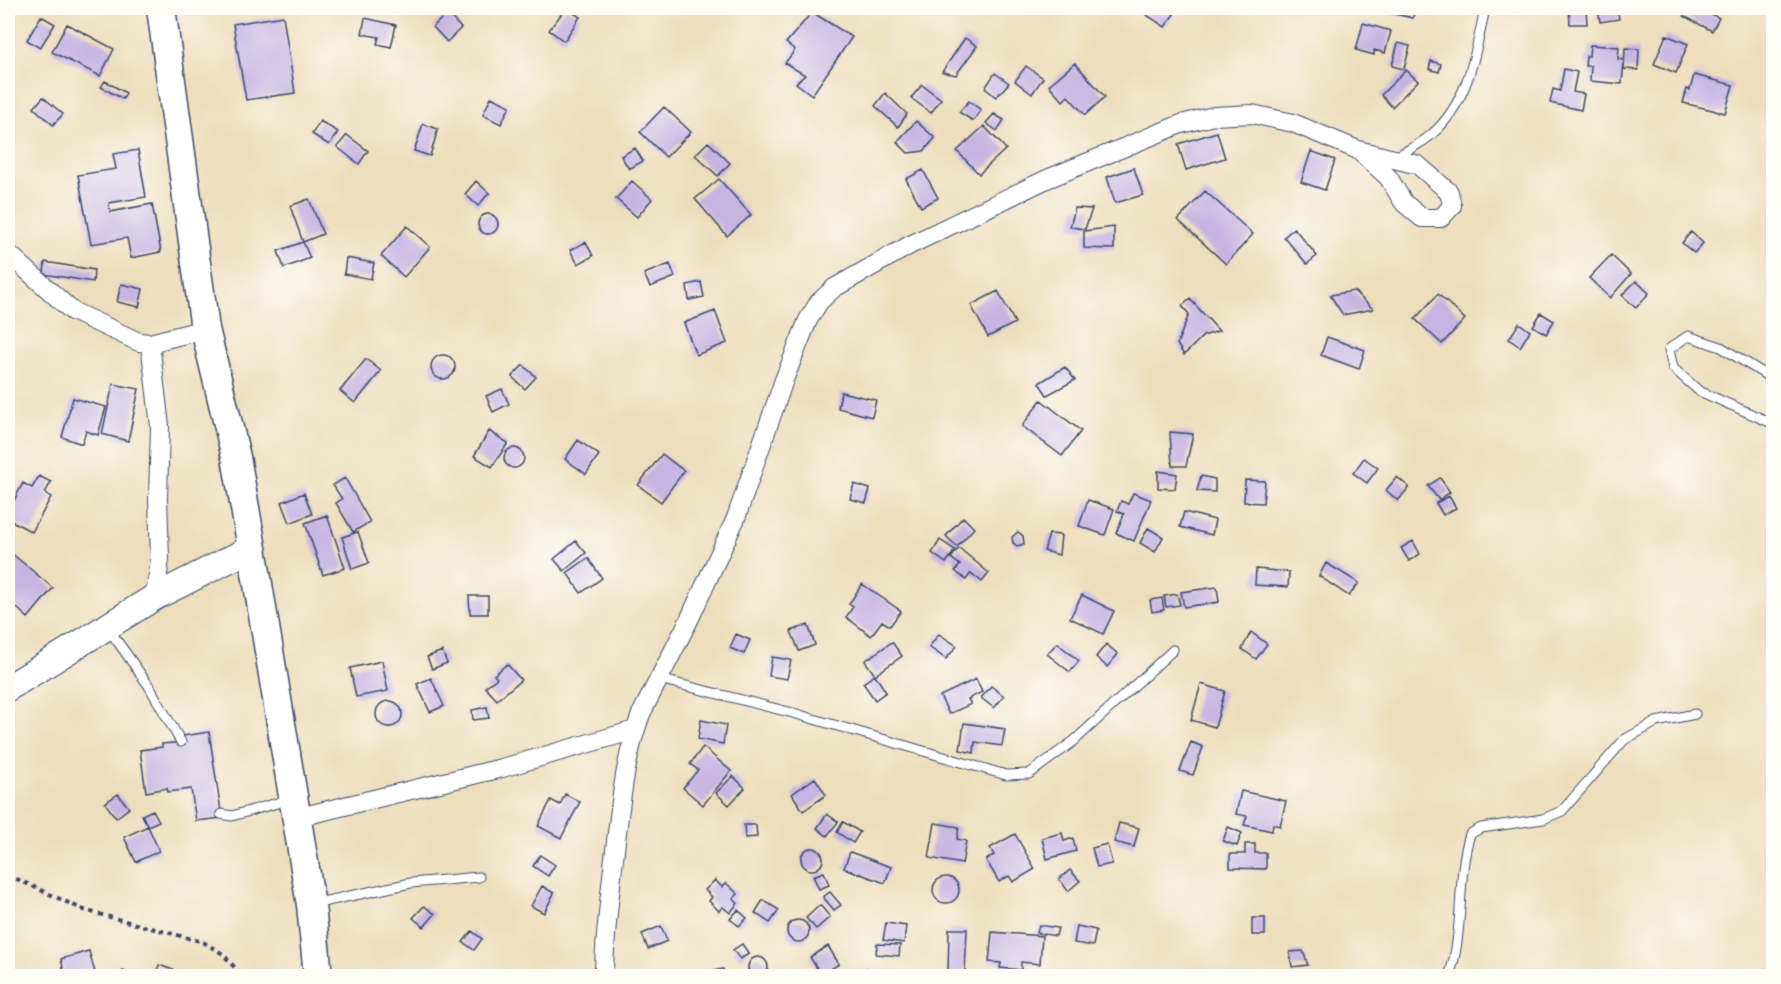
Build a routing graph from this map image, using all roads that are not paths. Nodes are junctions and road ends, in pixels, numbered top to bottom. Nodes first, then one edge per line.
1 (161, 8) edge
2 (1485, 8) edge
3 (1358, 150) junction
4 (1392, 160) junction
5 (8, 253) edge
6 (205, 329) junction
7 (150, 343) junction
8 (1773, 380) edge
9 (1773, 424) edge
10 (252, 548) junction
11 (155, 597) junction
12 (107, 627) junction
13 (1173, 650) dead end
14 (659, 679) junction
15 (8, 688) edge
16 (1695, 714) dead end
17 (635, 730) junction
18 (182, 742) dead end
19 (294, 808) junction
20 (221, 814) dead end
21 (479, 877) dead end
22 (311, 905) junction
23 (1451, 974) edge
24 (318, 976) edge
25 (604, 976) edge

1 - 6 main road
2 - 4 lane
3 - 4 street
3 - 4 street
3 - 14 street
5 - 7 street
6 - 7 street
6 - 10 main road
7 - 11 street
8 - 9 lane
10 - 11 street
10 - 19 main road
11 - 12 street
12 - 15 street
12 - 18 lane
13 - 14 lane
14 - 17 street
16 - 23 lane
17 - 19 street
17 - 25 street
19 - 20 lane
19 - 22 main road
21 - 22 lane
22 - 24 main road

